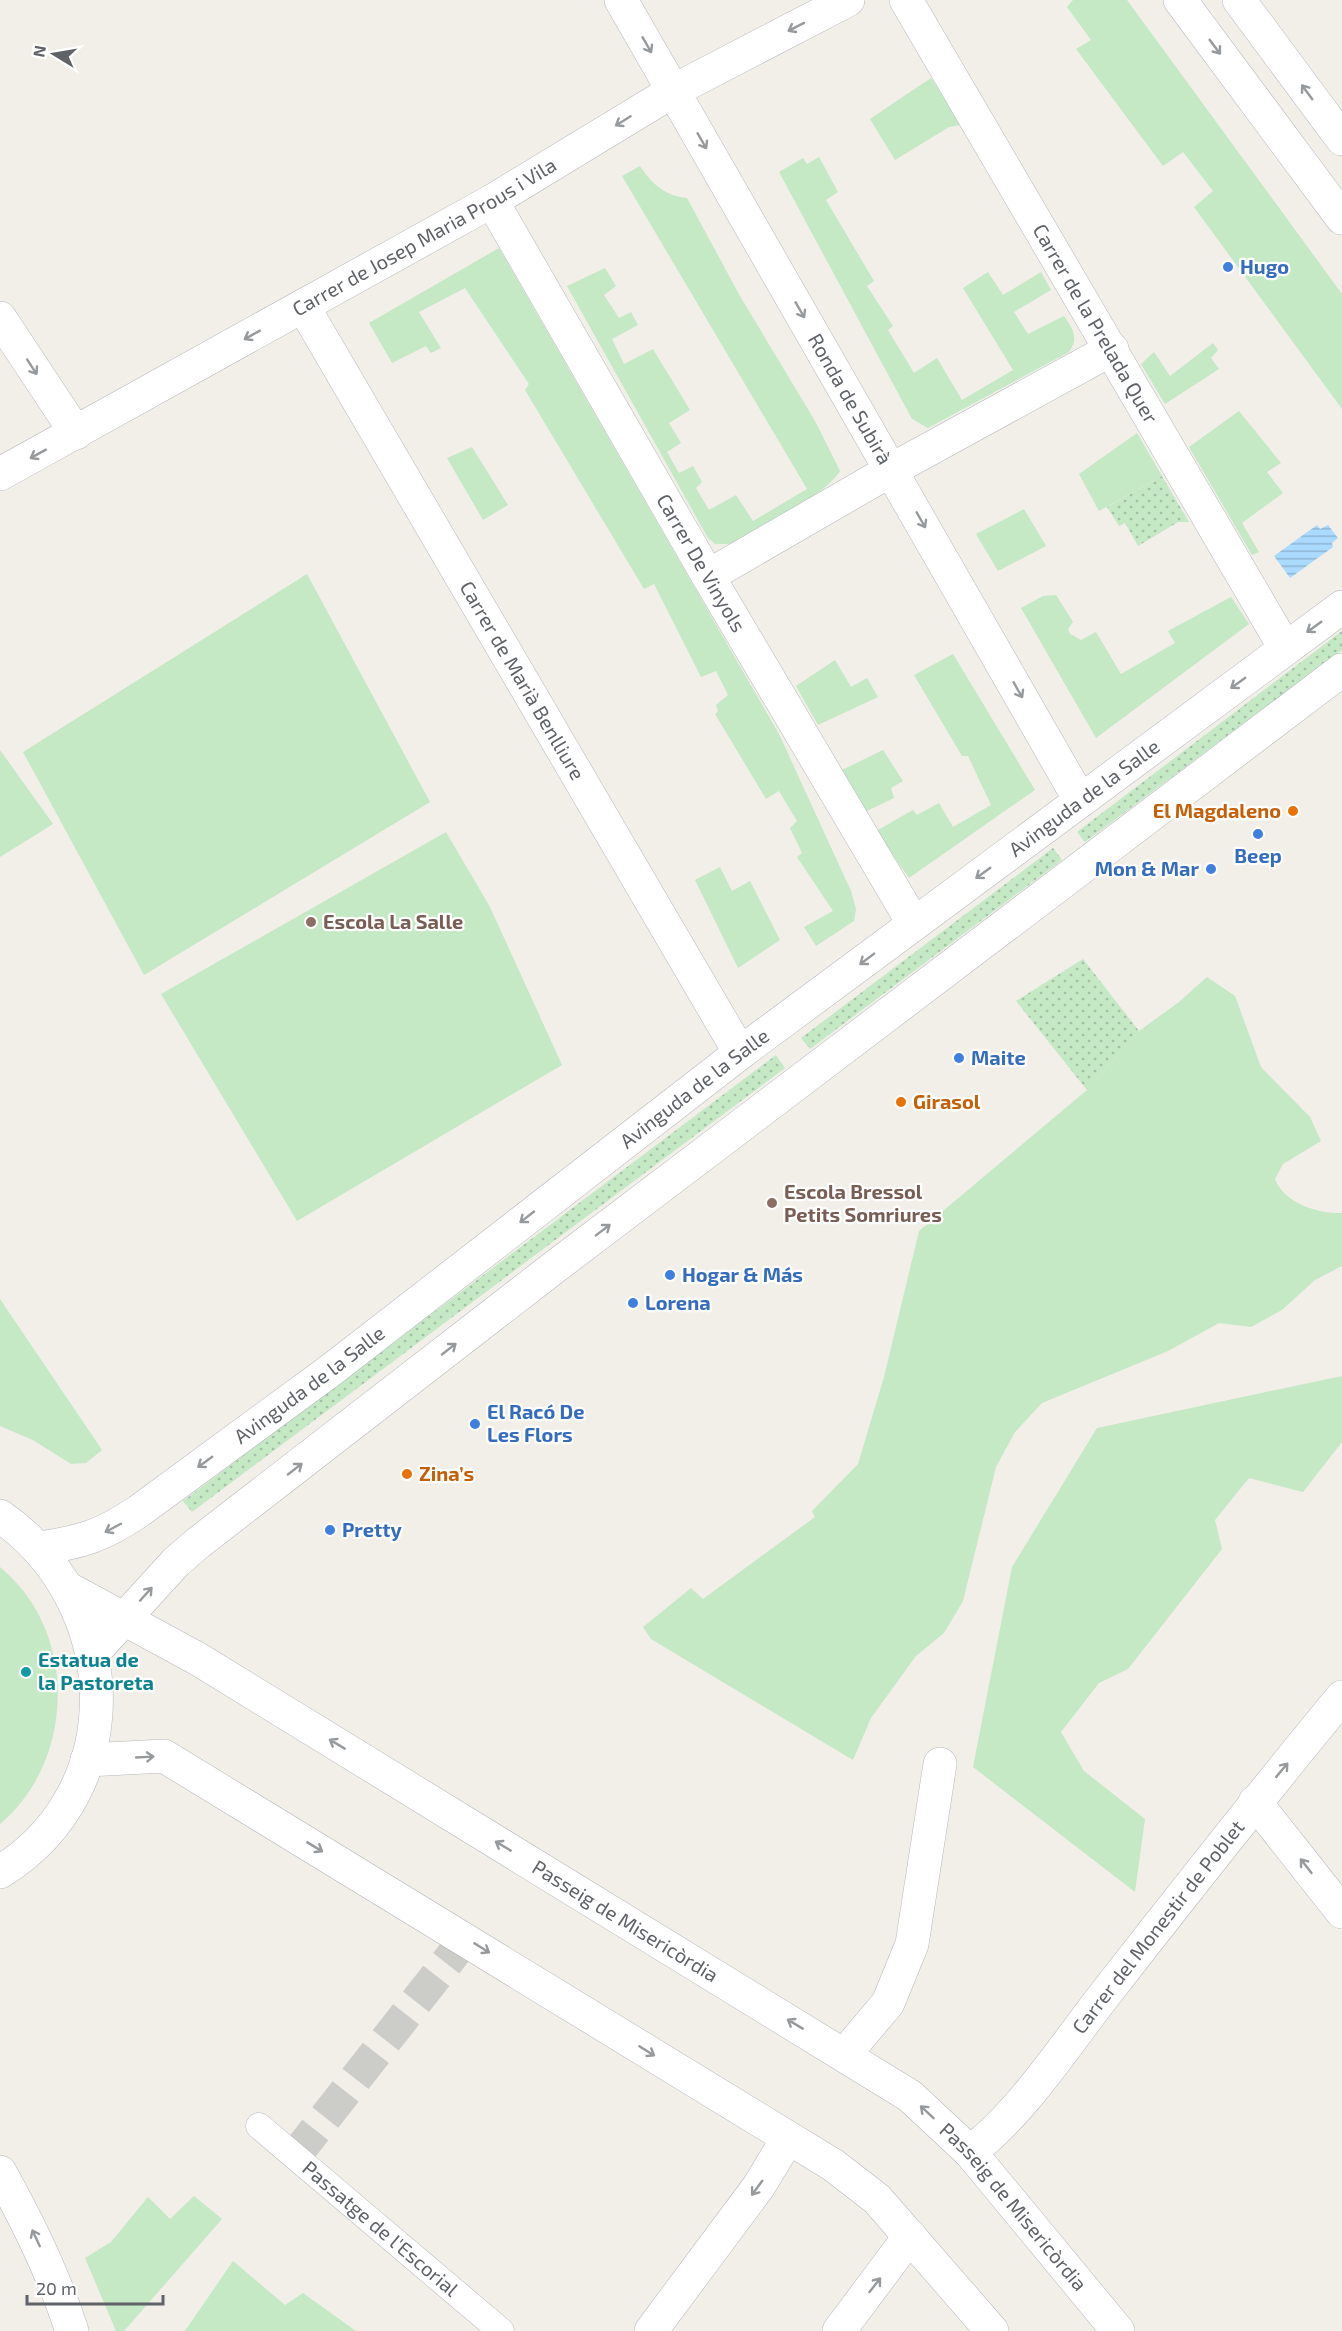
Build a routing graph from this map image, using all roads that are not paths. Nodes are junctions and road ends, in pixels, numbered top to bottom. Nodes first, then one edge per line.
1 (621, 0) edge
2 (848, 0) edge
3 (906, 0) edge
4 (1180, 0) edge
5 (1239, 0) edge
6 (673, 91) junction
7 (1342, 139) edge
8 (492, 201) junction
9 (1342, 218) edge
10 (303, 306) junction
11 (0, 318) edge
12 (1112, 349) junction
13 (76, 433) junction
14 (892, 469) junction
15 (0, 474) edge
16 (708, 576) junction
17 (1342, 607) edge
18 (1285, 648) junction
19 (1342, 670) edge
20 (1080, 800) junction
21 (914, 924) junction
22 (740, 1053) junction
23 (0, 1516) edge
24 (39, 1548) junction
25 (69, 1589) junction
26 (123, 1619) junction
27 (93, 1653) junction
28 (1342, 1697) edge
29 (87, 1760) junction
30 (940, 1764) dead end
31 (1255, 1802) junction
32 (0, 1872) edge
33 (1342, 1912) edge
34 (845, 2055) junction
35 (259, 2126) dead end
36 (788, 2138) junction
37 (970, 2152) junction
38 (0, 2172) edge
39 (910, 2236) junction
40 (72, 2331) edge
41 (501, 2331) edge
42 (651, 2331) edge
43 (839, 2331) edge
44 (992, 2331) edge
45 (1118, 2331) edge

1 -> 6 street, Ronda de Subirà
2 -> 6 street, Carrer de Josep Maria Prous i Vila
3 - 12 street, Carrer de la Prelada Quer
4 -> 9 street
7 -> 5 street
6 -> 8 street, Carrer de Josep Maria Prous i Vila
6 -> 14 street, Ronda de Subirà
8 - 10 street, Carrer de Josep Maria Prous i Vila
8 - 16 street, Carrer De Vinyols
10 -> 13 street, Carrer de Josep Maria Prous i Vila
10 - 22 street, Carrer de Marià Benlliure
11 -> 13 street
12 - 14 street
12 - 18 street, Carrer de la Prelada Quer
13 -> 15 street, Carrer de Josep Maria Prous i Vila
14 - 16 street
14 -> 20 street, Ronda de Subirà
16 - 21 street, Carrer De Vinyols
17 -> 18 street, Avinguda de la Salle
18 -> 20 street, Avinguda de la Salle
26 -> 19 street
20 -> 21 street, Avinguda de la Salle
21 -> 22 street, Avinguda de la Salle
22 -> 24 street, Avinguda de la Salle
23 - 24 street
24 - 25 street
25 - 26 street, Passeig de Misericòrdia
25 - 27 street
26 - 27 street
34 -> 26 street, Passeig de Misericòrdia
27 - 29 street
31 -> 28 street, Carrer del Monestir de Poblet
29 - 32 street
29 -> 36 street
30 - 34 street
33 -> 31 street
31 - 37 street, Carrer del Monestir de Poblet
37 -> 34 street, Passeig de Misericòrdia
35 - 41 lane, Passatge de l'Escorial
36 - 39 street
36 -> 42 street
37 - 45 street, Passeig de Misericòrdia
40 -> 38 street
43 -> 39 street
39 - 44 street

